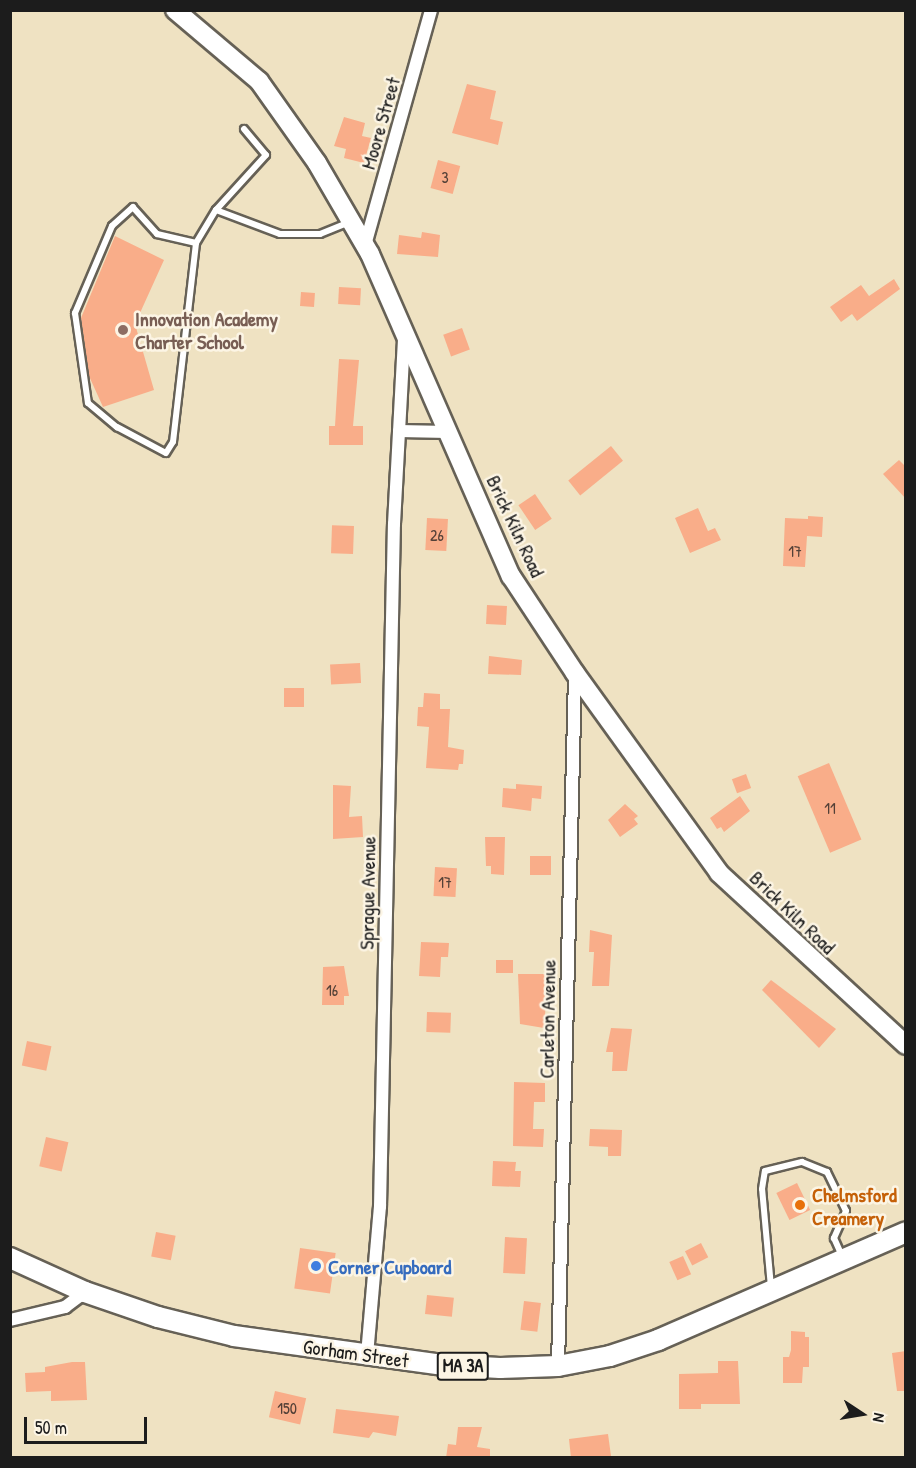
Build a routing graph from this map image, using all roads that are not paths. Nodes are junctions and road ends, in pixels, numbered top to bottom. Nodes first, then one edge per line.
1 (176, 10) edge
2 (431, 10) edge
3 (244, 129) dead end
4 (216, 210) junction
5 (351, 221) junction
6 (196, 243) junction
7 (365, 245) junction
8 (405, 331) junction
9 (399, 431) junction
10 (448, 432) junction
11 (575, 673) junction
12 (906, 1045) edge
13 (906, 1232) edge
14 (10, 1258) edge
15 (843, 1260) junction
16 (772, 1291) junction
17 (85, 1292) junction
18 (10, 1320) edge
19 (367, 1355) junction
20 (558, 1366) junction

1 - 5 street, Brick Kiln Road
2 - 7 street, Moore Street
3 - 4 lane
4 - 5 lane
4 - 6 lane
5 - 7 street, Brick Kiln Road
6 - 6 lane
7 - 8 street, Brick Kiln Road
8 - 9 street, Sprague Avenue
8 - 10 street, Brick Kiln Road
9 - 10 street
9 - 19 street, Sprague Avenue
10 - 11 street, Brick Kiln Road
11 - 12 street, Brick Kiln Road
11 - 20 street, Carleton Avenue
13 - 15 main road, Gorham Street / MA 3A
14 - 17 main road, Gorham Street / MA 3A
15 - 16 main road, Gorham Street / MA 3A
15 - 16 lane
16 - 20 main road, Gorham Street / MA 3A
17 - 18 street
17 - 19 main road, Gorham Street / MA 3A
19 - 20 main road, Gorham Street / MA 3A

